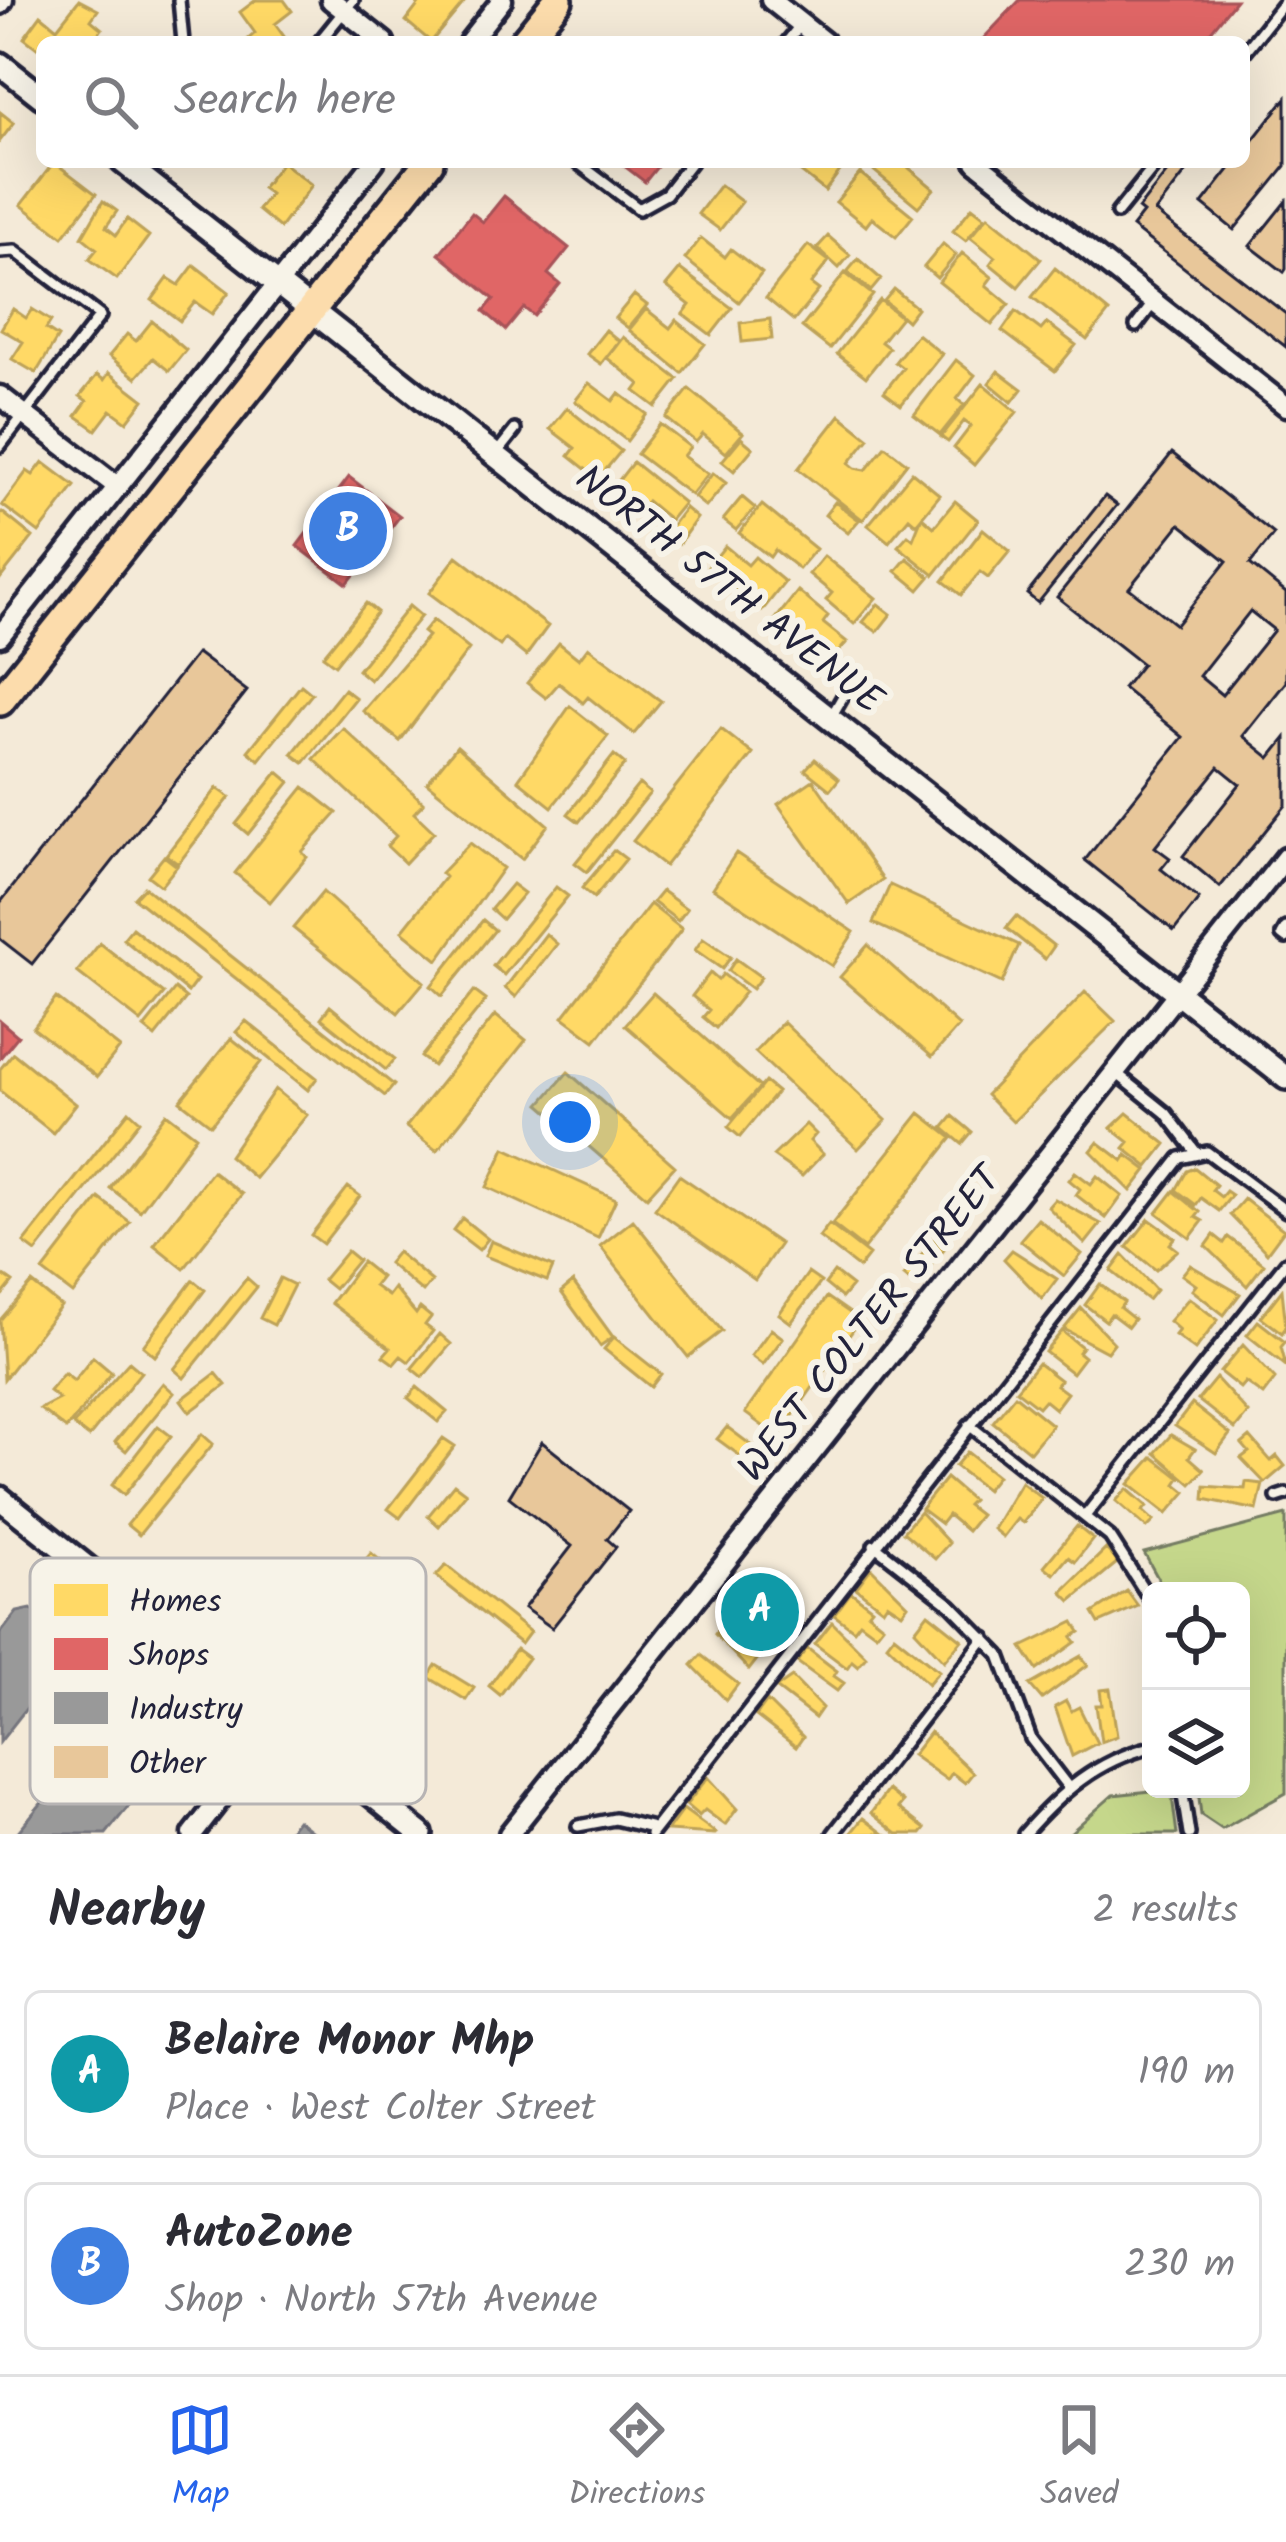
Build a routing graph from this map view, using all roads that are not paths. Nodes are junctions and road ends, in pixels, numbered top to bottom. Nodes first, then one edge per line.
1 (179, 0) edge
2 (502, 0) edge
3 (558, 0) edge
4 (771, 0) edge
5 (1286, 0) edge
6 (343, 4) edge
7 (801, 24) junction
8 (182, 36) edge
9 (323, 36) edge
10 (377, 36) edge
11 (474, 36) edge
12 (529, 36) edge
13 (792, 36) edge
14 (815, 36) edge
15 (1250, 45) edge
16 (0, 64) edge
17 (36, 92) edge
18 (131, 168) edge
19 (369, 168) edge
20 (424, 168) edge
21 (585, 168) edge
22 (687, 168) edge
23 (984, 168) edge
24 (1153, 168) edge
25 (1118, 213) dead end
26 (0, 253) edge
27 (277, 285) junction
28 (1154, 302) junction
29 (310, 310) junction
30 (1136, 326) dead end
31 (0, 396) edge
32 (1286, 406) edge
33 (25, 414) junction
34 (515, 430) dead end
35 (0, 446) edge
36 (496, 454) junction
37 (118, 487) junction
38 (0, 636) edge
39 (846, 691) dead end
40 (0, 701) edge
41 (830, 718) junction
42 (1286, 857) edge
43 (1286, 928) edge
44 (1286, 938) edge
45 (1178, 993) junction
46 (1115, 1072) junction
47 (1286, 1078) edge
48 (1195, 1150) junction
49 (1286, 1210) edge
50 (1286, 1262) edge
51 (970, 1424) junction
52 (0, 1498) edge
53 (1086, 1516) junction
54 (874, 1545) junction
55 (75, 1558) edge
56 (1142, 1584) edge
57 (985, 1638) junction
58 (1142, 1750) edge
59 (1068, 1786) junction
60 (1184, 1798) edge
61 (216, 1804) edge
62 (383, 1804) edge
63 (578, 1826) dead end
64 (652, 1831) edge
65 (193, 1834) edge
66 (421, 1834) edge
67 (509, 1834) edge
68 (833, 1834) edge
69 (1024, 1834) edge
70 (1190, 1834) edge

1 - 8 lane
2 - 11 street
3 - 12 main road
4 - 7 street
5 - 15 lane
6 - 9 lane
6 - 10 street
7 - 13 lane
7 - 14 street
16 - 17 street
18 - 27 street, NORTH 57TH AVENUE
19 - 27 street
20 - 29 main road
21 - 22 lane
23 - 28 street
24 - 25 lane
26 - 33 lane
27 - 29 street, NORTH 57TH AVENUE
27 - 37 street
28 - 30 lane
28 - 32 street
29 - 36 street, NORTH 57TH AVENUE
29 - 40 main road
31 - 33 street
33 - 35 lane
33 - 37 street
34 - 36 lane
36 - 41 street, NORTH 57TH AVENUE
37 - 38 street
39 - 41 lane
41 - 45 street, NORTH 57TH AVENUE
42 - 45 street, WEST COLTER STREET
43 - 44 lane
45 - 46 street, WEST COLTER STREET
45 - 47 street, NORTH 57TH AVENUE
46 - 48 lane
46 - 67 street, WEST COLTER STREET
48 - 49 lane
48 - 51 lane
50 - 53 lane
51 - 53 lane
51 - 54 lane
52 - 55 street
53 - 56 lane
54 - 57 lane
54 - 64 lane
57 - 59 lane
57 - 68 lane
58 - 59 lane
59 - 69 lane
60 - 70 lane
61 - 65 street
62 - 66 street
63 - 64 lane

